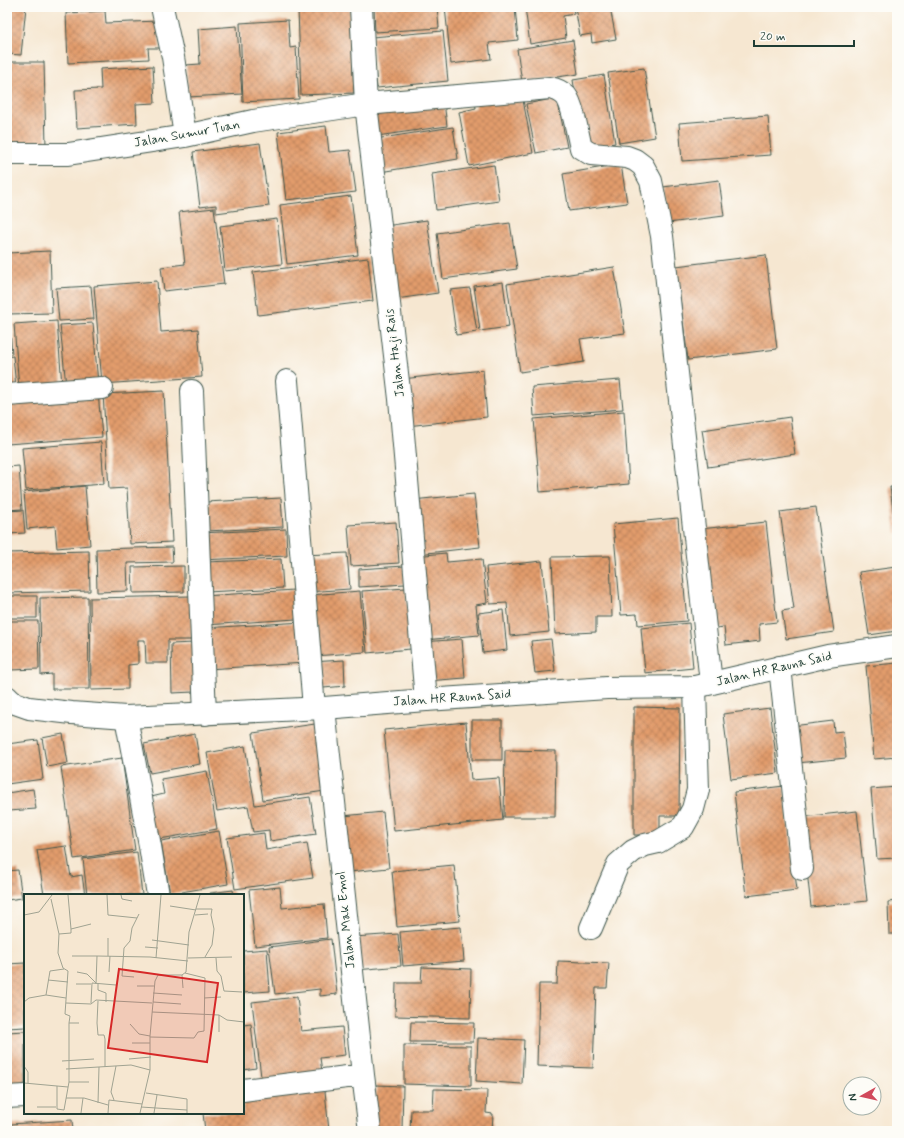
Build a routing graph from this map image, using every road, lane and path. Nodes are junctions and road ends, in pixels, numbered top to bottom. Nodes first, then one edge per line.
1 (162, 7) edge
2 (362, 7) edge
3 (366, 104) junction
4 (185, 136) junction
5 (7, 154) edge
6 (287, 381) dead end
7 (102, 388) dead end
8 (192, 391) dead end
9 (7, 395) edge
10 (897, 646) edge
11 (780, 667) junction
12 (703, 685) junction
13 (7, 697) edge
14 (426, 700) junction
15 (319, 708) junction
16 (205, 714) junction
17 (126, 717) junction
18 (802, 869) dead end
19 (158, 894) edge
20 (592, 928) dead end
21 (363, 1075) junction
22 (244, 1090) edge
23 (24, 1096) edge
24 (7, 1097) edge
25 (370, 1131) edge

1 - 4 street
2 - 3 street, Jalan Haji Rais
3 - 4 street, Jalan Sumur Tuan
3 - 12 street, Jalan Sumur Tuan
3 - 14 street, Jalan Haji Rais
4 - 5 street, Jalan Sumur Tuan
6 - 15 street, Jalan Mak Emol
7 - 9 street
8 - 16 street
10 - 11 street, Jalan HR Rauna Said
11 - 12 street, Jalan HR Rauna Said
11 - 18 street
12 - 14 street, Jalan HR Rauna Said
12 - 20 street
13 - 17 street, Jalan HR Rauna Said
14 - 15 street, Jalan HR Rauna Said
15 - 16 street, Jalan HR Rauna Said
15 - 21 street, Jalan Mak Emol
16 - 17 street, Jalan HR Rauna Said
17 - 19 street
21 - 22 street
21 - 25 street, Jalan Mak Emol
23 - 24 street

